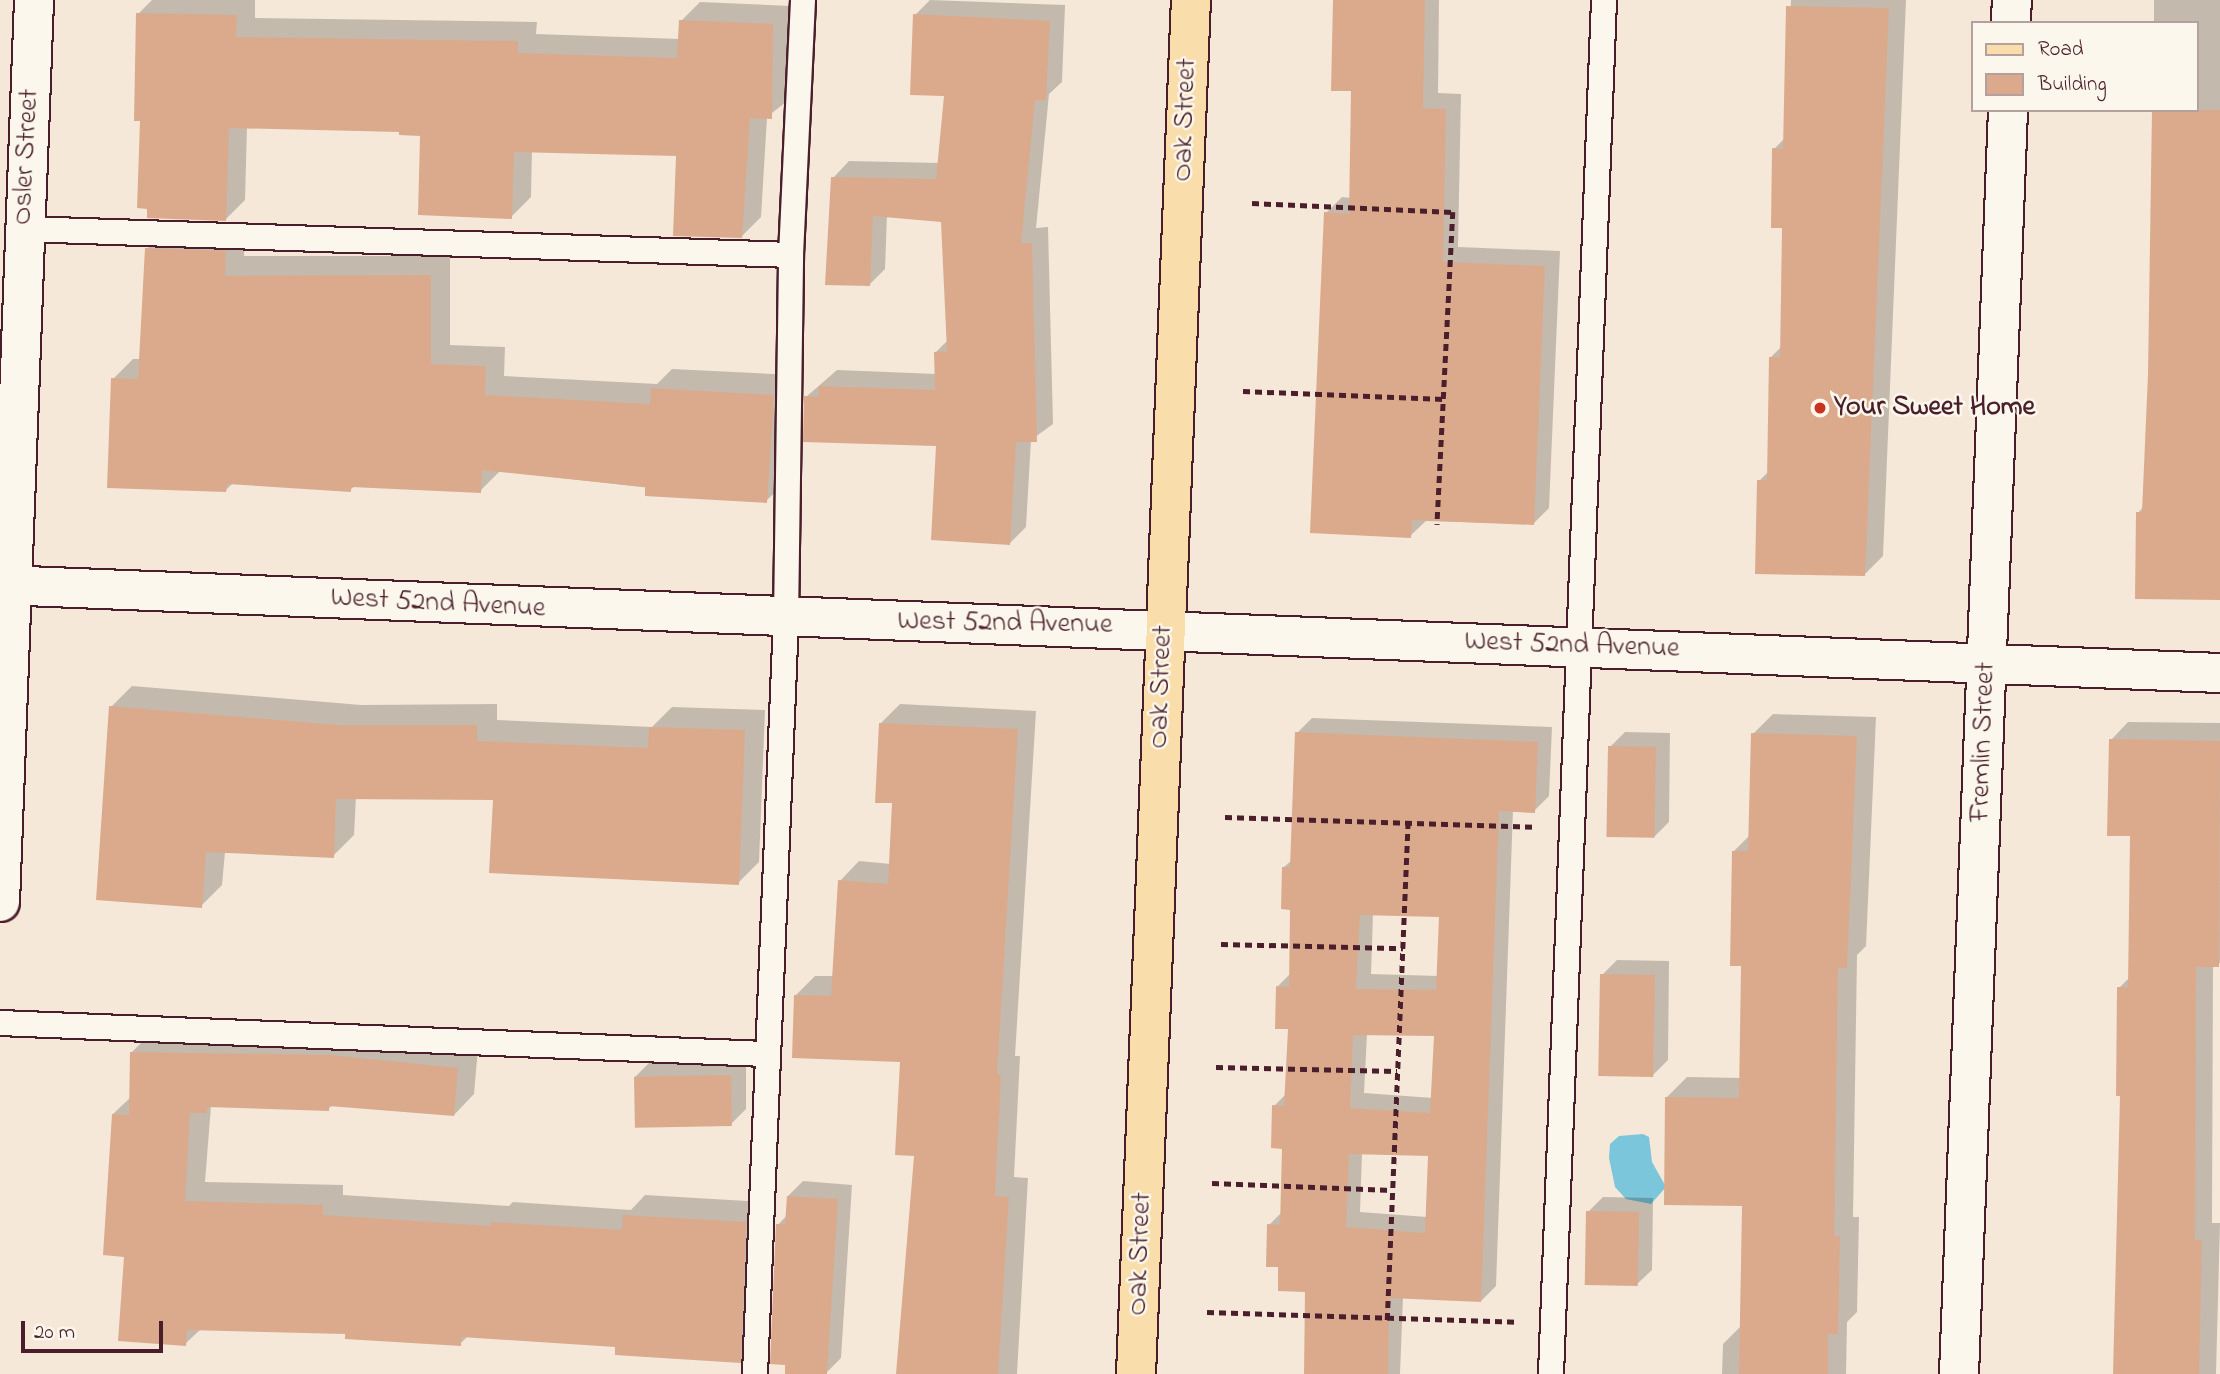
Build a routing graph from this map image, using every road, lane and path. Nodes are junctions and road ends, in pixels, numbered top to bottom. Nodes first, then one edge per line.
1 (34, 0) edge
2 (803, 0) edge
3 (1191, 0) edge
4 (1604, 0) edge
5 (2012, 0) edge
6 (2011, 21) edge
7 (2008, 112) edge
8 (1252, 203) dead end
9 (24, 229) junction
10 (791, 255) junction
11 (1243, 391) dead end
12 (1444, 399) junction
13 (1437, 525) dead end
14 (5, 585) edge
15 (786, 620) junction
16 (1165, 628) junction
17 (1581, 647) junction
18 (1987, 663) junction
19 (2220, 673) edge
20 (1225, 817) dead end
21 (1408, 823) junction
22 (1573, 828) junction
23 (0, 902) edge
24 (1221, 944) dead end
25 (1403, 948) junction
26 (0, 1023) edge
27 (766, 1054) junction
28 (1216, 1067) dead end
29 (1398, 1071) junction
30 (1212, 1183) dead end
31 (1392, 1190) junction
32 (1207, 1312) dead end
33 (1387, 1320) junction
34 (1553, 1323) junction
35 (755, 1374) edge
36 (1136, 1374) edge
37 (1551, 1374) edge
38 (1959, 1374) edge

1 - 9 street, Osler Street
2 - 10 lane
3 - 16 main road, Oak Street
4 - 17 lane
5 - 6 street
7 - 18 street, Fremlin Street
8 - 12 path
9 - 10 lane
9 - 14 street, Osler Street
10 - 15 lane
11 - 12 path
12 - 13 path
14 - 15 street, West 52nd Avenue
14 - 23 street, Osler Street
15 - 16 street, West 52nd Avenue
15 - 27 lane
16 - 17 street, West 52nd Avenue
16 - 36 main road, Oak Street
17 - 18 street, West 52nd Avenue
17 - 22 lane
18 - 19 street, West 52nd Avenue
18 - 38 street, Fremlin Street
20 - 21 path
21 - 22 path
21 - 25 path
22 - 34 lane
24 - 25 path
25 - 29 path
26 - 27 lane
27 - 35 lane
28 - 29 path
29 - 31 path
30 - 31 path
31 - 33 path
32 - 33 path
33 - 34 path
34 - 37 lane

